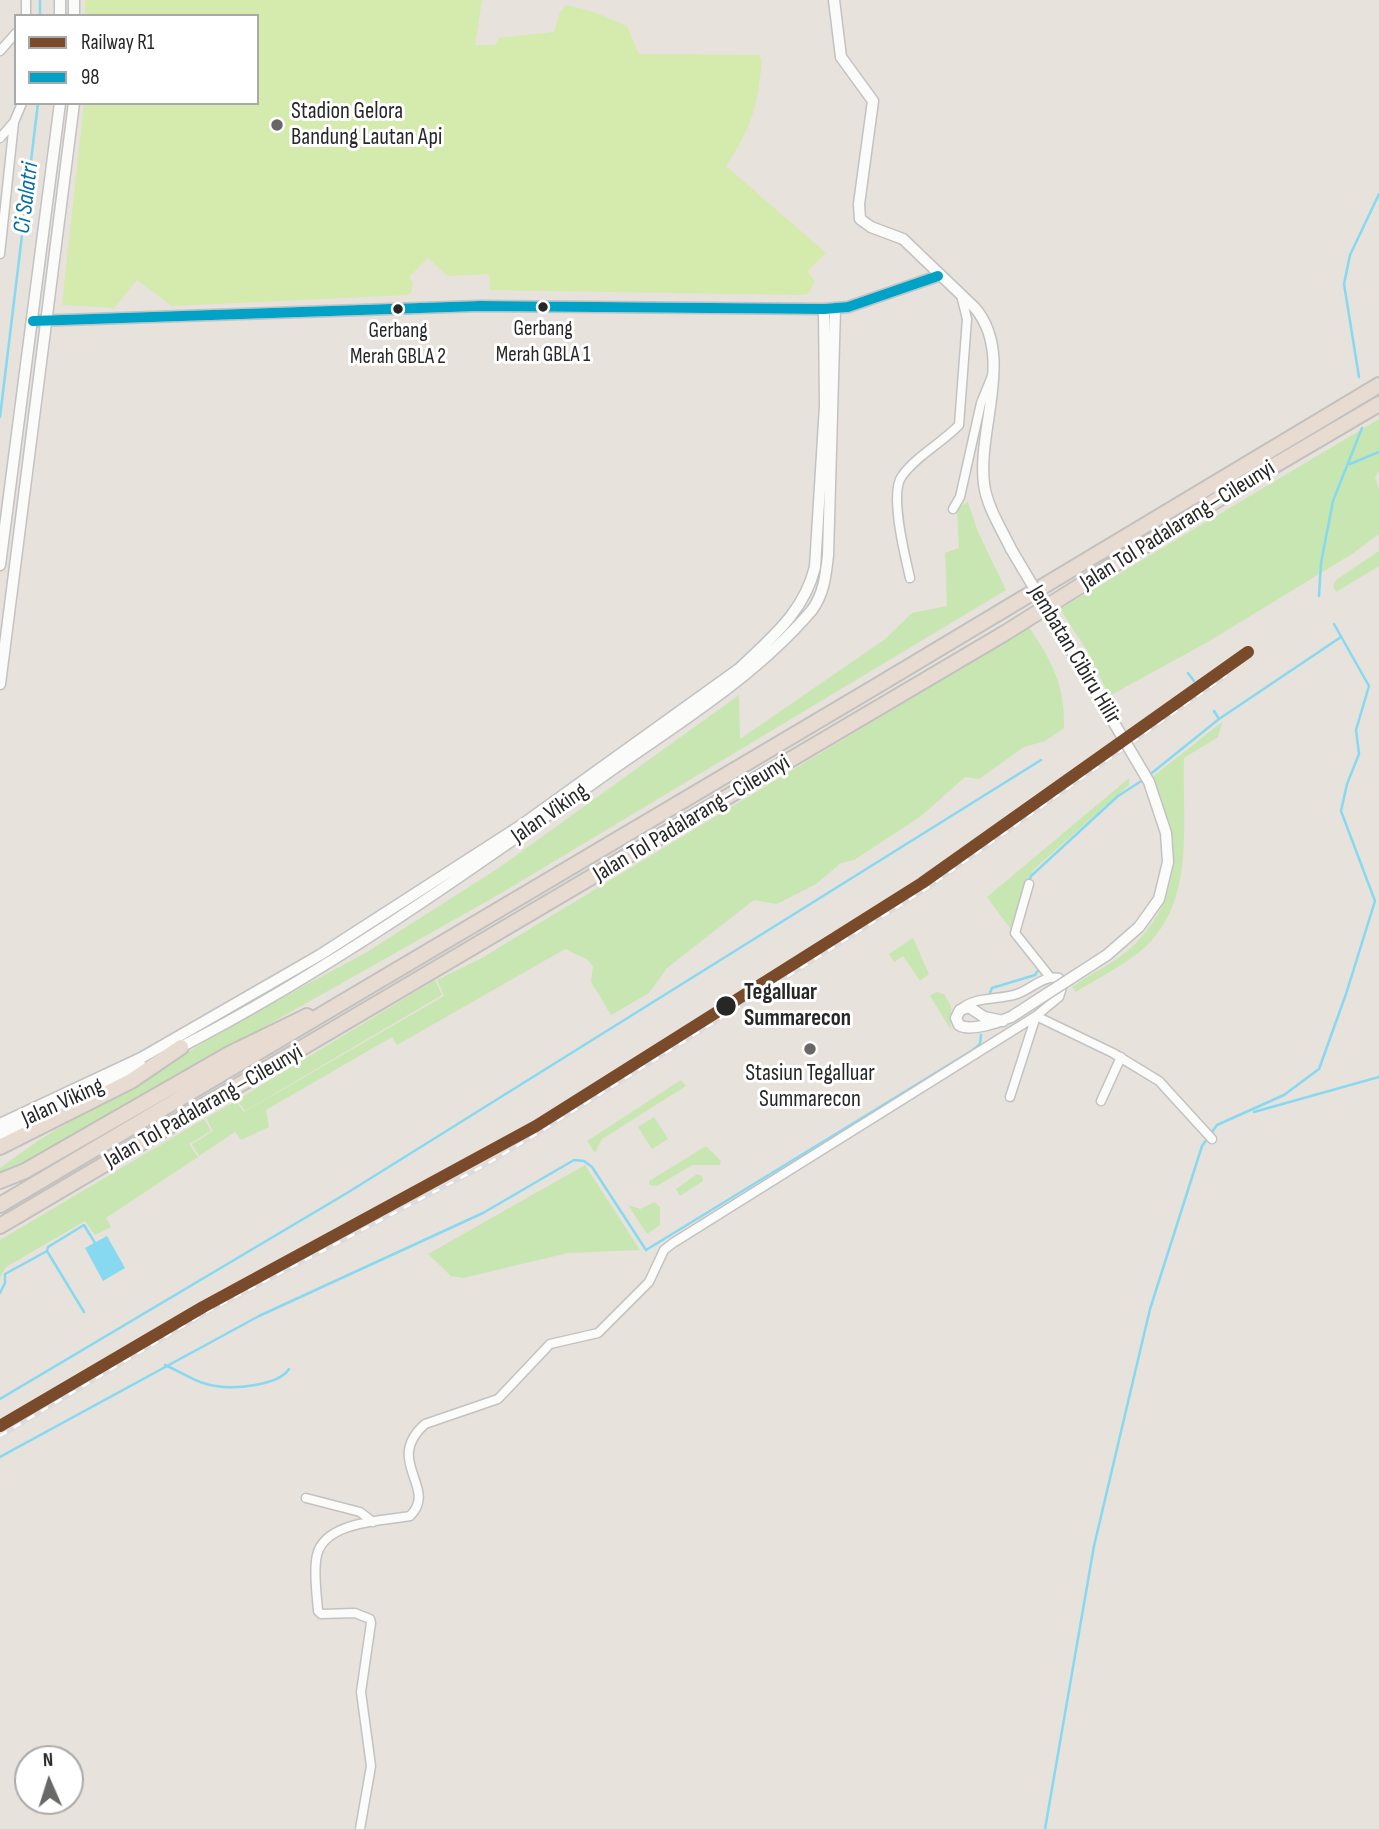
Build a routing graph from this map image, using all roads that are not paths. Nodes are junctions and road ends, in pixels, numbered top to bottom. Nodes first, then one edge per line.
1 (834, 0) edge
2 (14, 35) edge
3 (0, 51) edge
4 (21, 105) edge
5 (60, 105) edge
6 (74, 105) edge
7 (14, 122) junction
8 (0, 138) edge
9 (0, 254) edge
10 (938, 276) junction
11 (961, 295) junction
12 (830, 308) junction
13 (33, 321) junction
14 (48, 322) junction
15 (992, 376) junction
16 (1379, 385) edge
17 (1379, 404) edge
18 (953, 509) dead end
19 (0, 565) edge
20 (910, 578) dead end
21 (0, 684) edge
22 (1029, 884) dead end
23 (1050, 977) junction
24 (356, 996) junction
25 (979, 1006) junction
26 (365, 1012) junction
27 (1036, 1016) junction
28 (1007, 1019) junction
29 (974, 1028) junction
30 (181, 1047) junction
31 (1121, 1057) junction
32 (1010, 1097) dead end
33 (1101, 1101) dead end
34 (0, 1125) edge
35 (0, 1134) edge
36 (1212, 1139) dead end
37 (0, 1147) edge
38 (0, 1181) edge
39 (0, 1205) edge
40 (0, 1226) edge
41 (306, 1498) dead end
42 (373, 1522) junction
43 (360, 1829) edge

1 - 10 street, Jembatan Cibiru Hilir
2 - 3 street
4 - 7 street
5 - 13 street
6 - 14 street
7 - 8 street
7 - 9 street
10 - 11 street, Jembatan Cibiru Hilir
10 - 12 street
11 - 15 street, Jembatan Cibiru Hilir
11 - 20 street
12 - 14 street
12 - 30 street, Jalan Viking
12 - 34 street, Jalan Viking
13 - 14 street
13 - 19 street
14 - 21 street
15 - 18 street
15 - 28 street, Jembatan Cibiru Hilir, bridge
16 - 24 highway, Jalan Tol Padalarang–Cileunyi
17 - 26 highway, Jalan Tol Padalarang–Cileunyi
22 - 23 street
23 - 25 street
23 - 27 street
24 - 26 highway
24 - 38 highway
24 - 39 highway, Jalan Tol Padalarang–Cileunyi
25 - 28 street
25 - 29 street
25 - 29 street
26 - 40 highway, Jalan Tol Padalarang–Cileunyi
27 - 31 street
27 - 32 street
27 - 42 street
28 - 29 street, Jembatan Cibiru Hilir
30 - 35 street, Jalan Viking
30 - 37 highway
31 - 33 street
31 - 36 street
41 - 42 street
42 - 43 street

